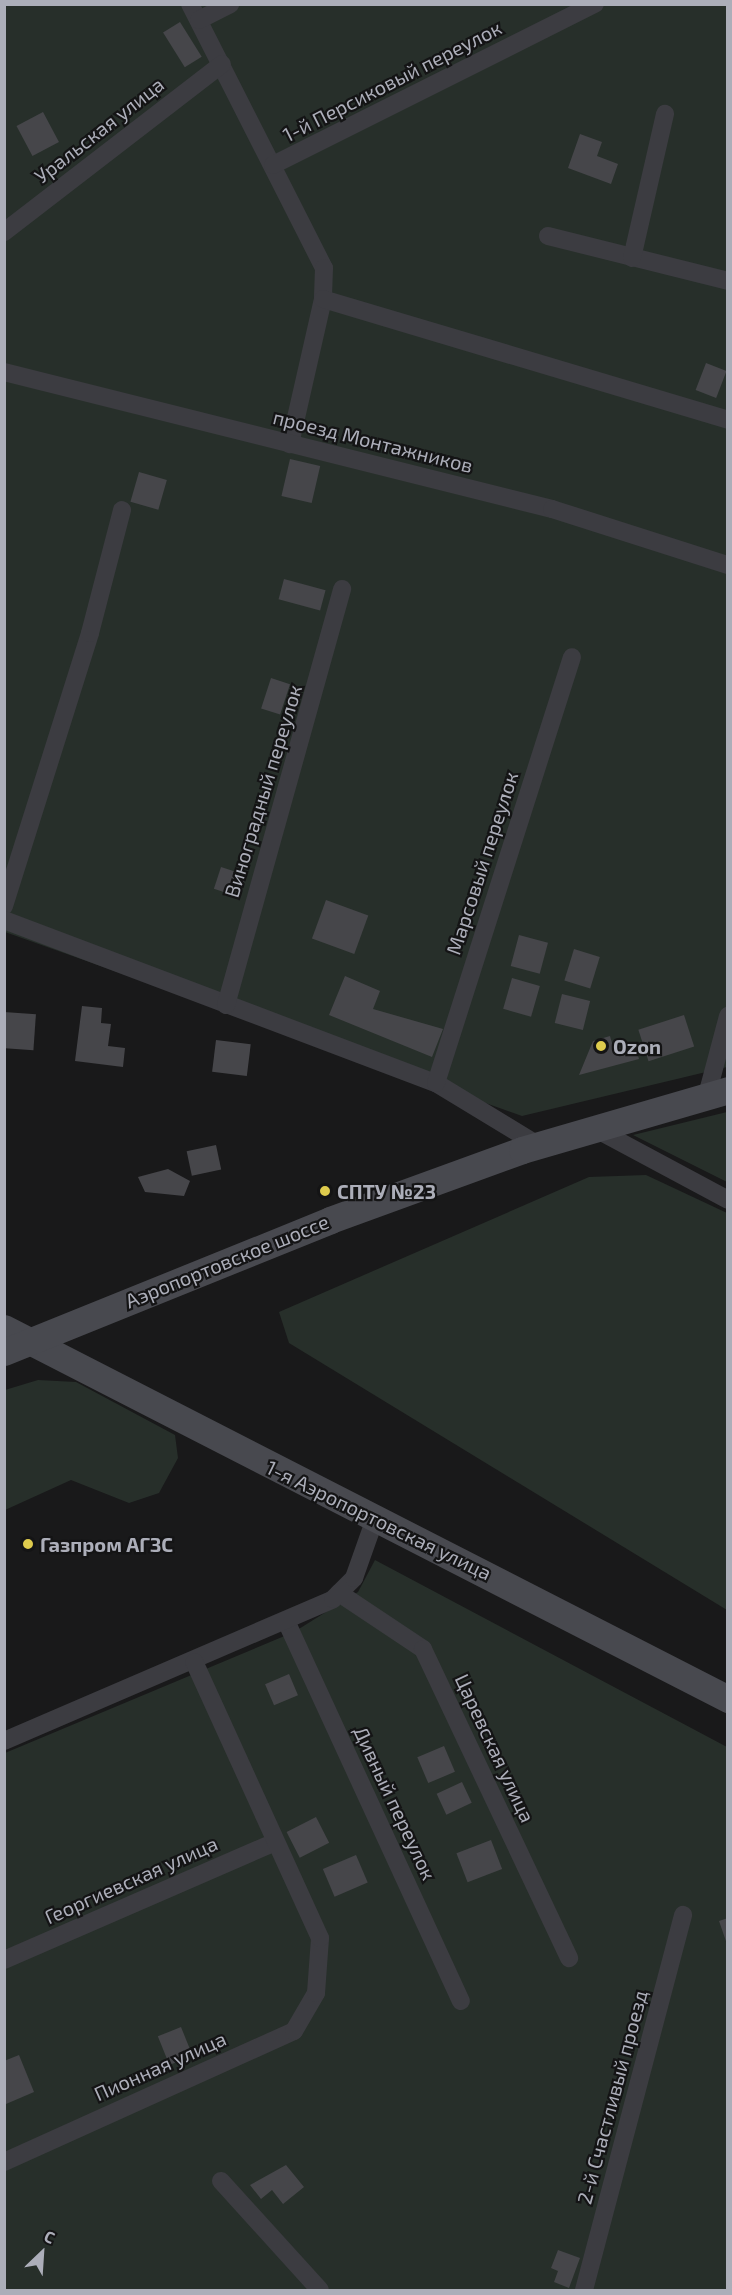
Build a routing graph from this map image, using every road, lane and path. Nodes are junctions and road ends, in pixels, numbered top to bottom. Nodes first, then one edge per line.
1 (230, 4) edge
2 (595, 4) edge
3 (194, 12) edge
4 (222, 64) junction
5 (665, 114) dead end
6 (273, 165) junction
7 (4, 232) edge
8 (548, 236) dead end
9 (632, 258) junction
10 (728, 281) edge
11 (323, 299) junction
12 (4, 372) edge
13 (728, 420) edge
14 (291, 444) junction
15 (122, 510) dead end
16 (728, 565) edge
17 (342, 589) dead end
18 (572, 657) dead end
19 (4, 906) edge
20 (4, 920) edge
21 (226, 1005) junction
22 (728, 1016) edge
23 (436, 1083) junction
24 (717, 1092) edge
25 (594, 1128) junction
26 (538, 1145) junction
27 (728, 1200) edge
28 (4, 1328) edge
29 (31, 1340) junction
30 (4, 1352) edge
31 (376, 1516) junction
32 (339, 1593) junction
33 (287, 1623) junction
34 (194, 1662) junction
35 (728, 1699) edge
36 (4, 1741) edge
37 (275, 1842) junction
38 (683, 1915) dead end
39 (569, 1958) dead end
40 (4, 1960) edge
41 (461, 2001) dead end
42 (4, 2162) edge
43 (221, 2181) dead end
44 (320, 2290) edge
45 (584, 2290) edge

1 - 3 street
2 - 6 street, 1-й Персиковый переулок
3 - 4 street
4 - 6 street
4 - 7 street, Уральская улица
5 - 9 street
6 - 11 street
8 - 9 street
9 - 10 street
11 - 13 street
11 - 14 street
12 - 14 street, проезд Монтажников
14 - 16 street, проезд Монтажников
15 - 19 street
17 - 21 street, Виноградный переулок
18 - 23 street, Марсовый переулок
20 - 21 street
21 - 23 street
22 - 24 street
23 - 26 street
24 - 25 street, Аэропортовское шоссе
25 - 26 street, Аэропортовское шоссе
25 - 27 street
26 - 29 street, Аэропортовское шоссе
28 - 29 street, 1-я Аэропортовская улица
29 - 30 street, Аэропортовское шоссе
29 - 31 street, 1-я Аэропортовская улица
31 - 32 street
31 - 35 street, 1-я Аэропортовская улица
32 - 33 street
32 - 39 street, Царевская улица
33 - 34 street
33 - 41 street, Дивный переулок
34 - 36 street
34 - 37 street
37 - 40 street, Георгиевская улица
37 - 42 street, Пионная улица
38 - 45 street, 2-й Счастливый проезд
43 - 44 street

